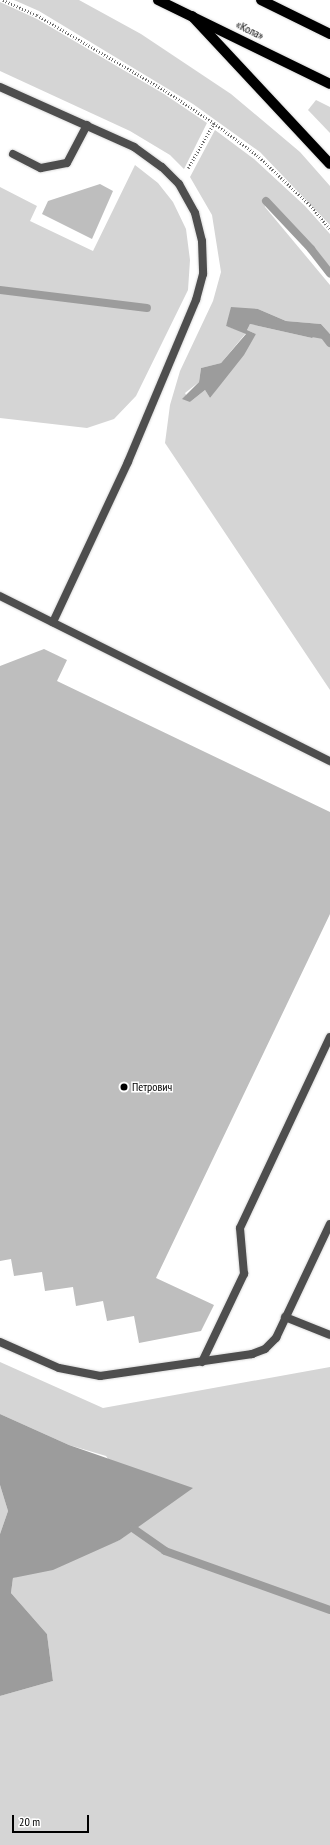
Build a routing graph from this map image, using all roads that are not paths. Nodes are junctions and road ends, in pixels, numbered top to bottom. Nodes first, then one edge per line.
1 (158, 0) edge
2 (261, 0) edge
3 (192, 16) junction
4 (330, 34) edge
5 (330, 84) edge
6 (0, 87) edge
7 (87, 125) junction
8 (13, 154) dead end
9 (330, 164) edge
10 (0, 596) edge
11 (53, 622) junction
12 (330, 761) edge
13 (330, 1037) edge
14 (330, 1224) edge
15 (285, 1317) junction
16 (330, 1335) edge
17 (0, 1342) edge
18 (202, 1362) junction

1 - 3 main road, «Кола»
2 - 4 main road
3 - 5 main road, «Кола»
3 - 9 main road
6 - 7 lane
7 - 8 lane
7 - 11 lane
10 - 11 lane
11 - 12 lane
13 - 18 lane
14 - 15 lane
15 - 16 lane
15 - 18 lane
17 - 18 lane

